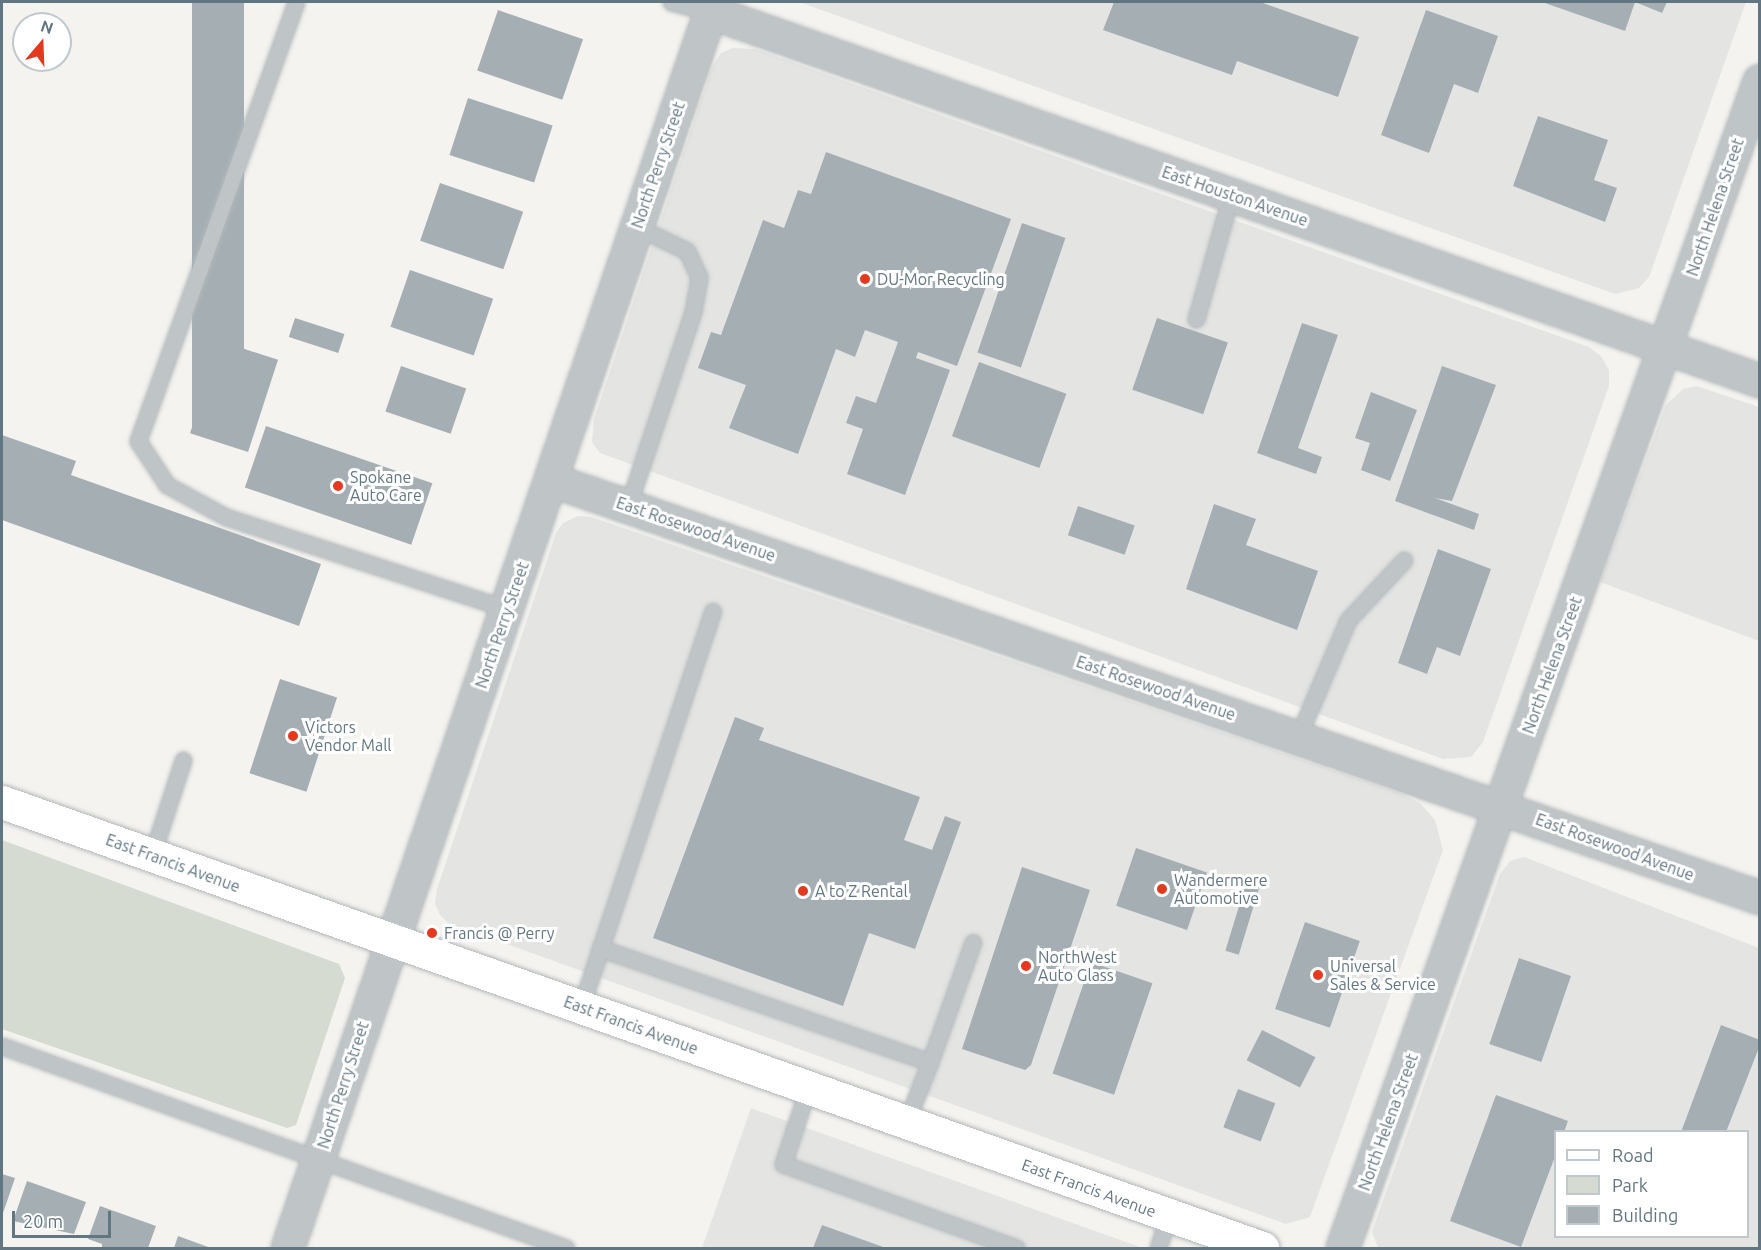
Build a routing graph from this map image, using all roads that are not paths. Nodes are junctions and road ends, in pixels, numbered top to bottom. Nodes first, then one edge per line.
1 (296, 2) edge
2 (671, 2) edge
3 (712, 7) edge
4 (1760, 81) edge
5 (1231, 195) junction
6 (637, 227) junction
7 (1196, 319) dead end
8 (1666, 347) junction
9 (1760, 381) edge
10 (551, 480) junction
11 (628, 506) junction
12 (1404, 560) dead end
13 (508, 609) junction
14 (714, 611) dead end
15 (1298, 737) junction
16 (183, 760) dead end
17 (2, 801) edge
18 (1501, 807) junction
19 (152, 855) junction
20 (1760, 898) edge
21 (391, 941) junction
22 (973, 942) dead end
23 (600, 948) junction
24 (581, 1007) junction
25 (2, 1046) edge
26 (930, 1062) junction
27 (808, 1089) junction
28 (906, 1123) junction
29 (318, 1157) junction
30 (1168, 1217) junction
31 (288, 1248) edge
32 (566, 1248) edge
33 (1016, 1248) edge
34 (1158, 1248) edge
35 (1262, 1248) edge
36 (1343, 1248) edge

1 - 13 lane
2 - 3 lane
3 - 5 street, East Houston Avenue
3 - 6 street, North Perry Street
4 - 8 street, North Helena Street
5 - 7 lane
5 - 8 street, East Houston Avenue
6 - 10 street, North Perry Street
6 - 11 lane
8 - 9 street, East Houston Avenue
8 - 18 street, North Helena Street
10 - 11 street, East Rosewood Avenue
10 - 13 street, North Perry Street
11 - 15 street, East Rosewood Avenue
12 - 15 lane
13 - 21 street, North Perry Street
14 - 23 lane
15 - 18 street, East Rosewood Avenue
16 - 19 lane
17 - 19 main road, East Francis Avenue
18 - 20 street, East Rosewood Avenue
18 - 36 street, North Helena Street
19 - 21 main road, East Francis Avenue
21 - 24 main road, East Francis Avenue
21 - 29 street, North Perry Street
22 - 26 lane
23 - 24 lane
23 - 26 lane
24 - 27 main road, East Francis Avenue
25 - 29 lane
26 - 28 lane
27 - 28 main road, East Francis Avenue
27 - 33 lane
28 - 30 main road, East Francis Avenue
29 - 31 street, North Perry Street
29 - 32 lane
30 - 34 lane
30 - 35 main road, East Francis Avenue

